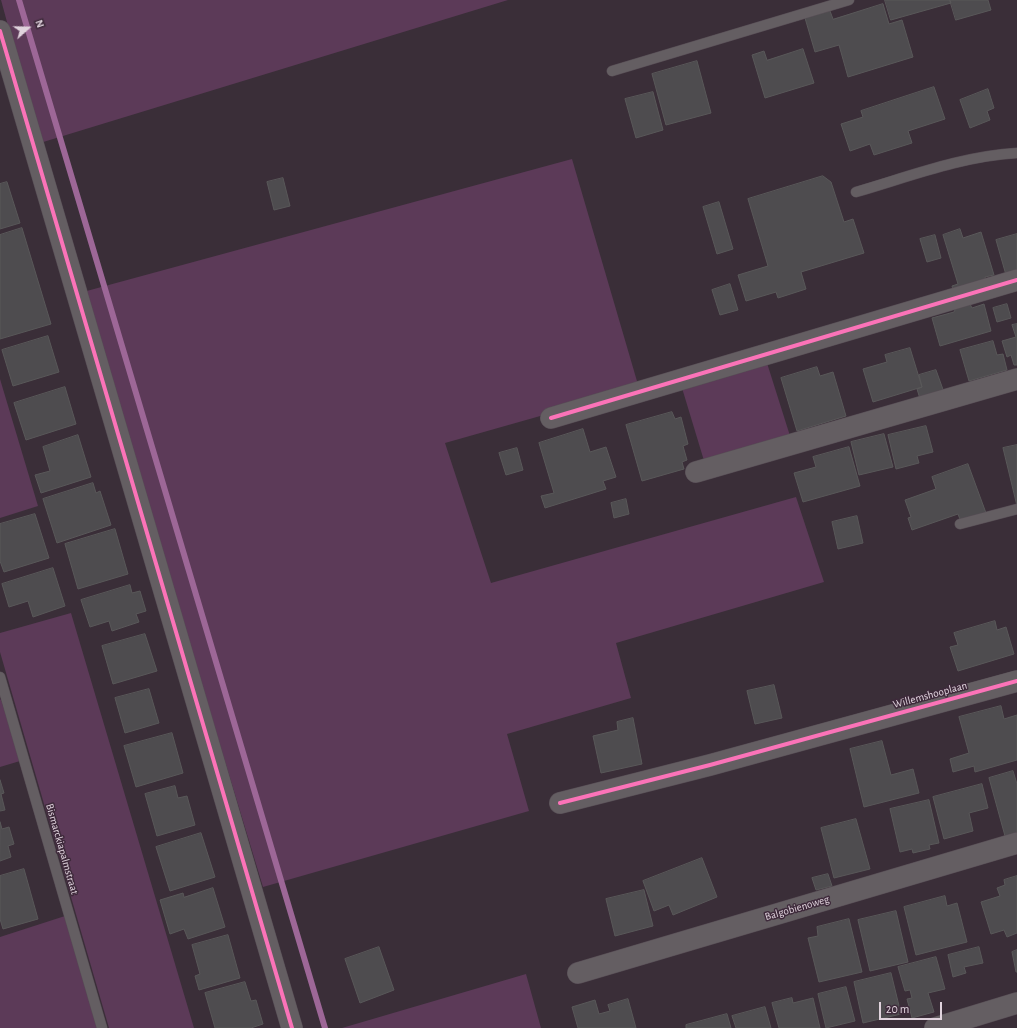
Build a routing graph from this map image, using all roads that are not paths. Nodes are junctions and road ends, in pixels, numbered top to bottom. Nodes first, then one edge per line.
1 (849, 0) edge
2 (0, 30) edge
3 (612, 71) dead end
4 (1017, 153) edge
5 (856, 192) dead end
6 (1017, 280) edge
7 (1017, 379) edge
8 (551, 418) dead end
9 (696, 472) dead end
10 (1017, 508) edge
11 (960, 524) dead end
12 (0, 677) edge
13 (1017, 681) edge
14 (560, 803) dead end
15 (1017, 843) edge
16 (578, 973) dead end
17 (1017, 1003) edge
18 (102, 1028) edge
19 (292, 1028) edge
20 (935, 1028) edge

1 - 3 lane
2 - 19 street
4 - 5 lane
6 - 8 street
7 - 9 street
10 - 11 lane
12 - 18 lane, Bismarckiapalmstraat
13 - 14 street, Willemshooplaan
15 - 16 street, Balgobienoweg
17 - 20 street

